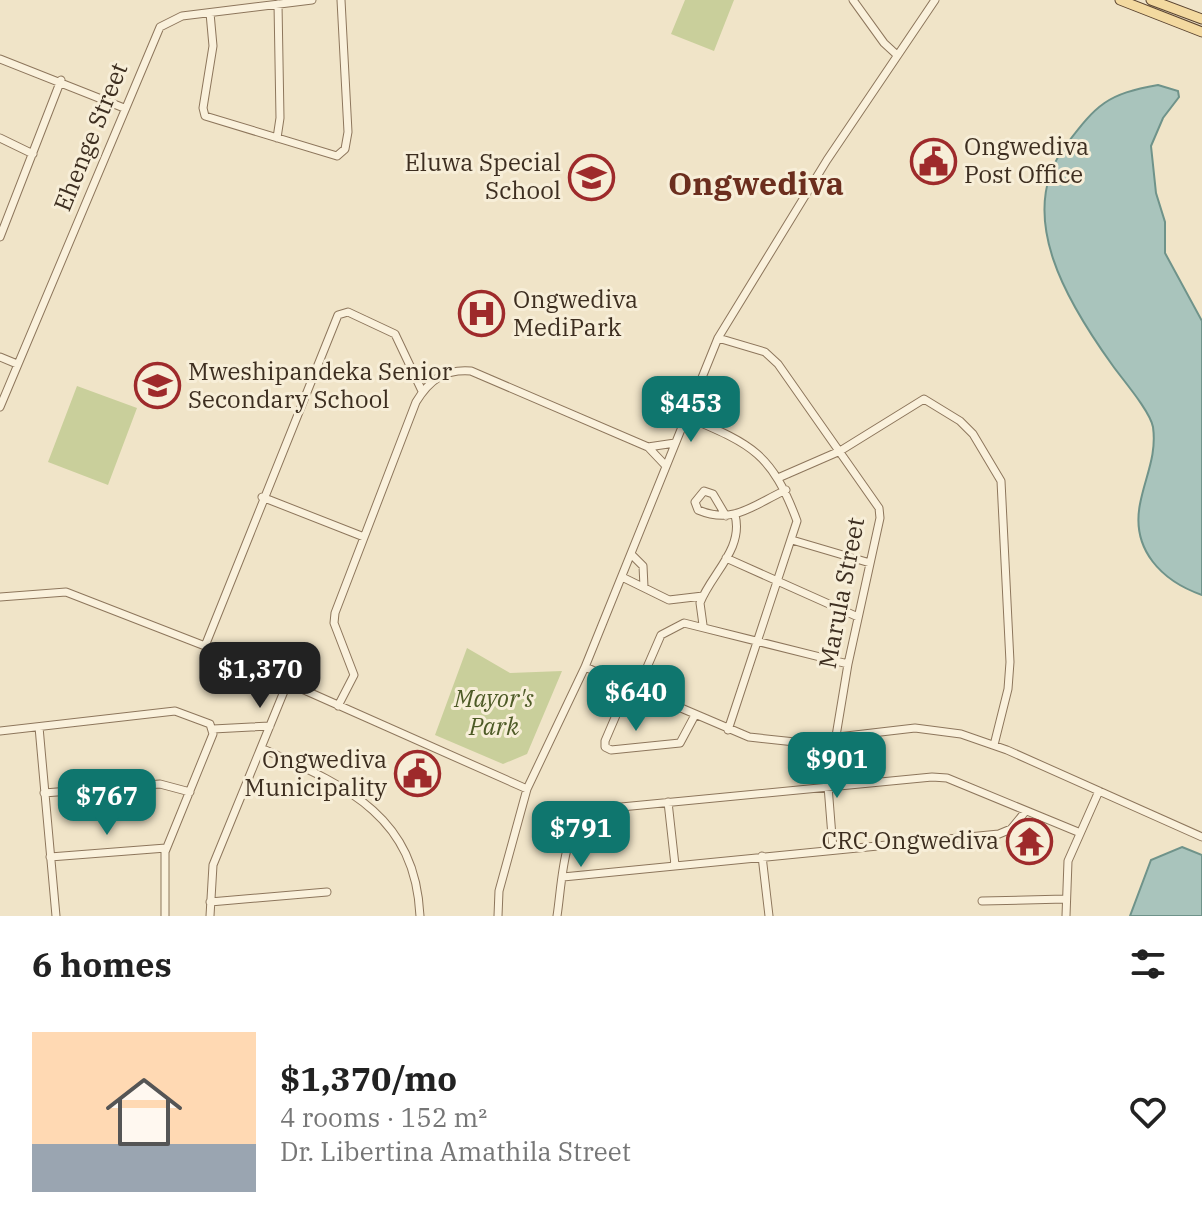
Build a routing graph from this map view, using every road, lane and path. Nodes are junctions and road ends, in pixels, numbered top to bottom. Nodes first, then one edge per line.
1 (312, 0) edge
2 (341, 0) edge
3 (853, 0) edge
4 (935, 0) edge
5 (1120, 0) edge
6 (1151, 0) edge
7 (278, 4) junction
8 (210, 13) junction
9 (1200, 16) edge
10 (1189, 27) junction
11 (1202, 32) edge
12 (897, 55) junction
13 (0, 59) edge
14 (61, 80) junction
15 (124, 108) junction
16 (0, 138) edge
17 (277, 138) junction
18 (33, 154) junction
19 (0, 237) edge
20 (718, 338) junction
21 (0, 357) edge
22 (17, 364) junction
23 (422, 391) junction
24 (0, 407) edge
25 (685, 416) junction
26 (675, 443) junction
27 (648, 447) junction
28 (840, 451) junction
29 (666, 466) junction
30 (778, 478) junction
31 (786, 490) junction
32 (262, 497) junction
33 (730, 516) junction
34 (364, 537) junction
35 (792, 540) junction
36 (631, 554) junction
37 (726, 558) junction
38 (870, 563) junction
39 (622, 577) junction
40 (775, 582) junction
41 (644, 587) junction
42 (703, 596) junction
43 (0, 597) edge
44 (858, 617) junction
45 (703, 625) junction
46 (757, 640) junction
47 (205, 646) junction
48 (848, 664) junction
49 (585, 667) junction
50 (287, 684) junction
51 (634, 686) junction
52 (338, 706) junction
53 (695, 715) junction
54 (270, 726) junction
55 (39, 727) junction
56 (213, 729) junction
57 (728, 730) junction
58 (0, 731) edge
59 (836, 736) junction
60 (994, 745) junction
61 (261, 748) junction
62 (828, 786) junction
63 (527, 789) junction
64 (1099, 791) junction
65 (190, 792) junction
66 (44, 793) junction
67 (668, 802) junction
68 (1025, 812) junction
69 (1078, 832) junction
70 (1202, 837) edge
71 (166, 848) junction
72 (833, 849) junction
73 (762, 856) junction
74 (50, 857) junction
75 (675, 865) junction
76 (563, 877) junction
77 (327, 892) dead end
78 (1065, 899) junction
79 (982, 901) dead end
80 (210, 902) junction
81 (56, 916) edge
82 (164, 916) edge
83 (210, 916) edge
84 (420, 916) edge
85 (498, 916) edge
86 (557, 916) edge
87 (769, 916) edge
88 (1066, 916) edge

1 - 7 street, Ehenge Street
2 - 17 street
3 - 12 street
4 - 12 street
5 - 10 main road
6 - 9 main road
7 - 8 street, Ehenge Street
7 - 17 street
8 - 15 street, Ehenge Street
8 - 17 street
9 - 10 street
10 - 11 main road
12 - 20 street
13 - 14 street
14 - 15 street
14 - 18 street
15 - 22 street, Ehenge Street
16 - 18 street
18 - 19 street
20 - 25 street
20 - 28 street, Marula Street
21 - 22 street
22 - 24 street, Ehenge Street
23 - 27 street
23 - 32 street
23 - 34 street
25 - 26 street
25 - 30 street
26 - 27 street
26 - 29 street
27 - 29 street
28 - 30 street
28 - 38 street, Marula Street
28 - 60 street
29 - 36 street
30 - 31 street
31 - 33 street
31 - 35 street
32 - 34 street
32 - 47 street
33 - 33 street
33 - 37 street
34 - 52 street
35 - 38 street
35 - 40 street
36 - 39 street
36 - 41 street
37 - 40 street
37 - 42 street
38 - 44 street, Marula Street
39 - 41 street
39 - 49 street
40 - 44 street
40 - 46 street
41 - 42 street
42 - 45 street
43 - 47 street
44 - 48 street, Marula Street
45 - 46 street
45 - 51 street
46 - 48 street
46 - 57 street
47 - 50 street
48 - 59 street, Marula Street
49 - 51 street
49 - 63 street
50 - 52 street
50 - 54 street
51 - 53 street
51 - 53 street
52 - 63 street
53 - 57 street
54 - 56 street
54 - 61 street
55 - 56 street
55 - 58 street
55 - 66 street
56 - 65 street
57 - 59 street
59 - 60 street
60 - 64 street
61 - 80 street
61 - 84 street
62 - 67 street
62 - 68 street
62 - 72 street
63 - 85 street
64 - 69 street
64 - 70 street
65 - 66 street
65 - 71 street
66 - 74 street
67 - 75 street
67 - 76 street
68 - 69 street
68 - 72 street
69 - 78 street
71 - 74 street
71 - 82 street
72 - 73 street
73 - 75 street
73 - 87 street
74 - 81 street
75 - 76 street
76 - 86 street
77 - 80 street
78 - 79 street
78 - 88 street
80 - 83 street

